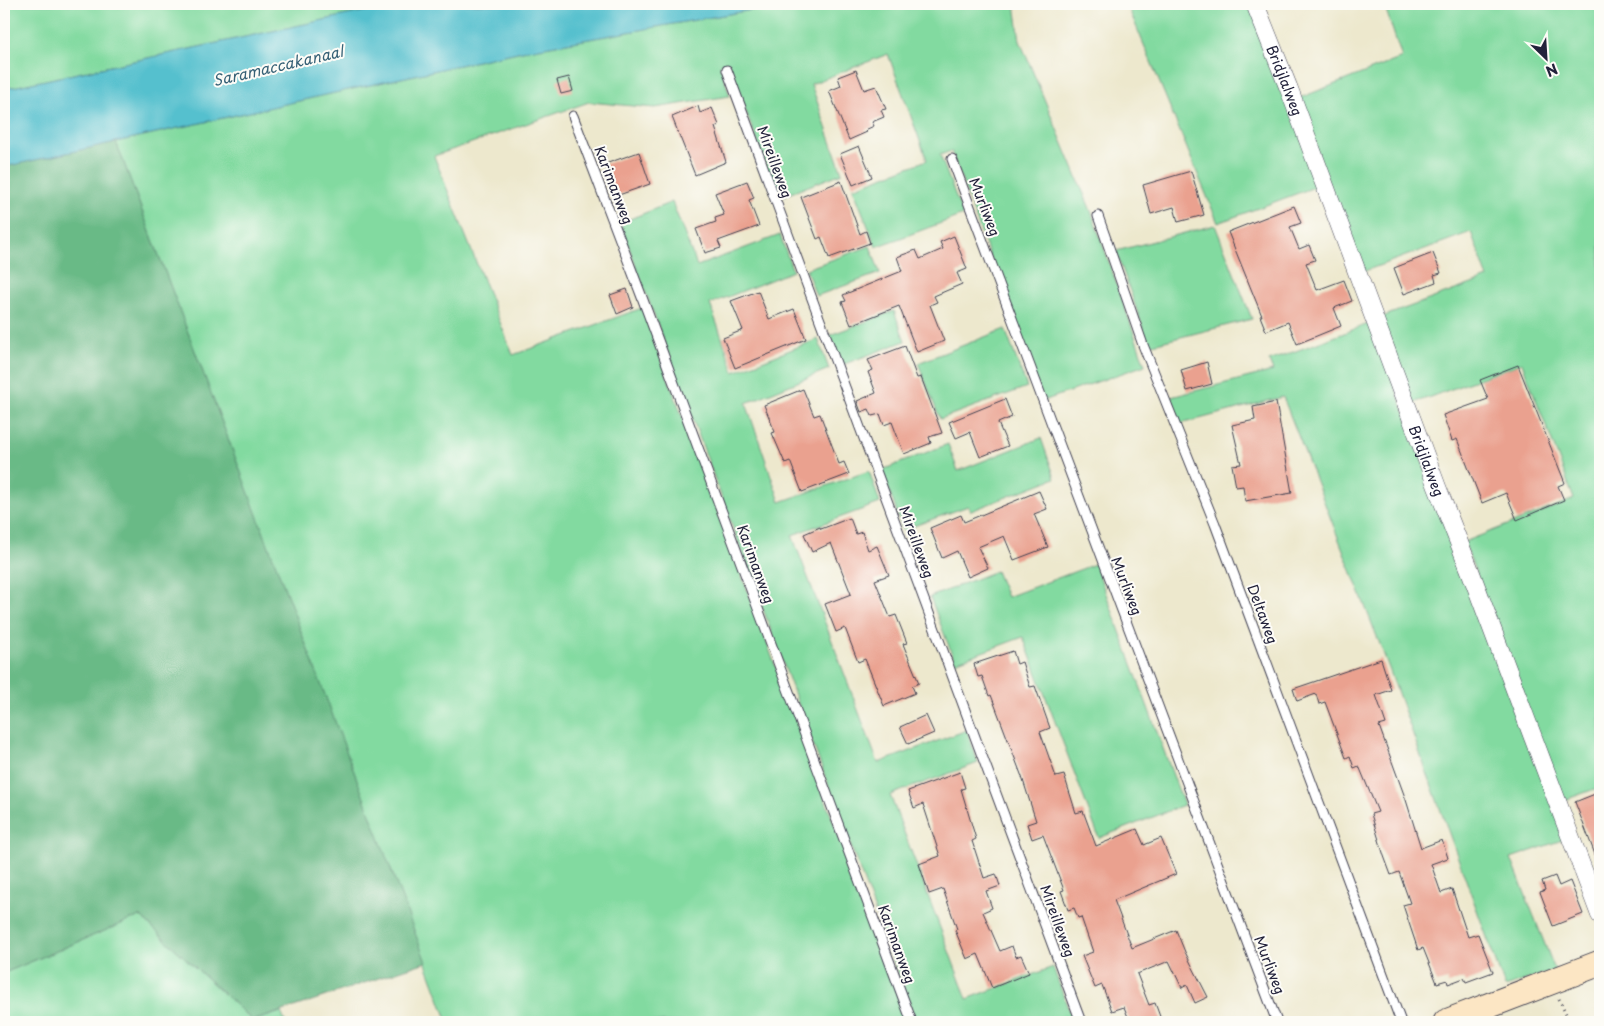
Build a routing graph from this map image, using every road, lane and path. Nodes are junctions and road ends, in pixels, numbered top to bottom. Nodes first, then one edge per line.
1 (1255, 4) edge
2 (727, 70) dead end
3 (573, 116) dead end
4 (952, 159) dead end
5 (1098, 216) dead end
6 (1600, 915) edge
7 (1600, 963) edge
8 (1551, 982) junction
9 (912, 1022) edge
10 (1081, 1022) edge
11 (1277, 1022) edge
12 (1401, 1022) edge
13 (1446, 1022) edge
14 (1570, 1022) edge

1 - 6 street, Bridjlalweg
2 - 10 lane, Mireilleweg
3 - 9 lane, Karimanweg
4 - 11 lane, Murliweg
5 - 12 lane, Deltaweg
7 - 8 main road
8 - 13 main road
8 - 14 path

